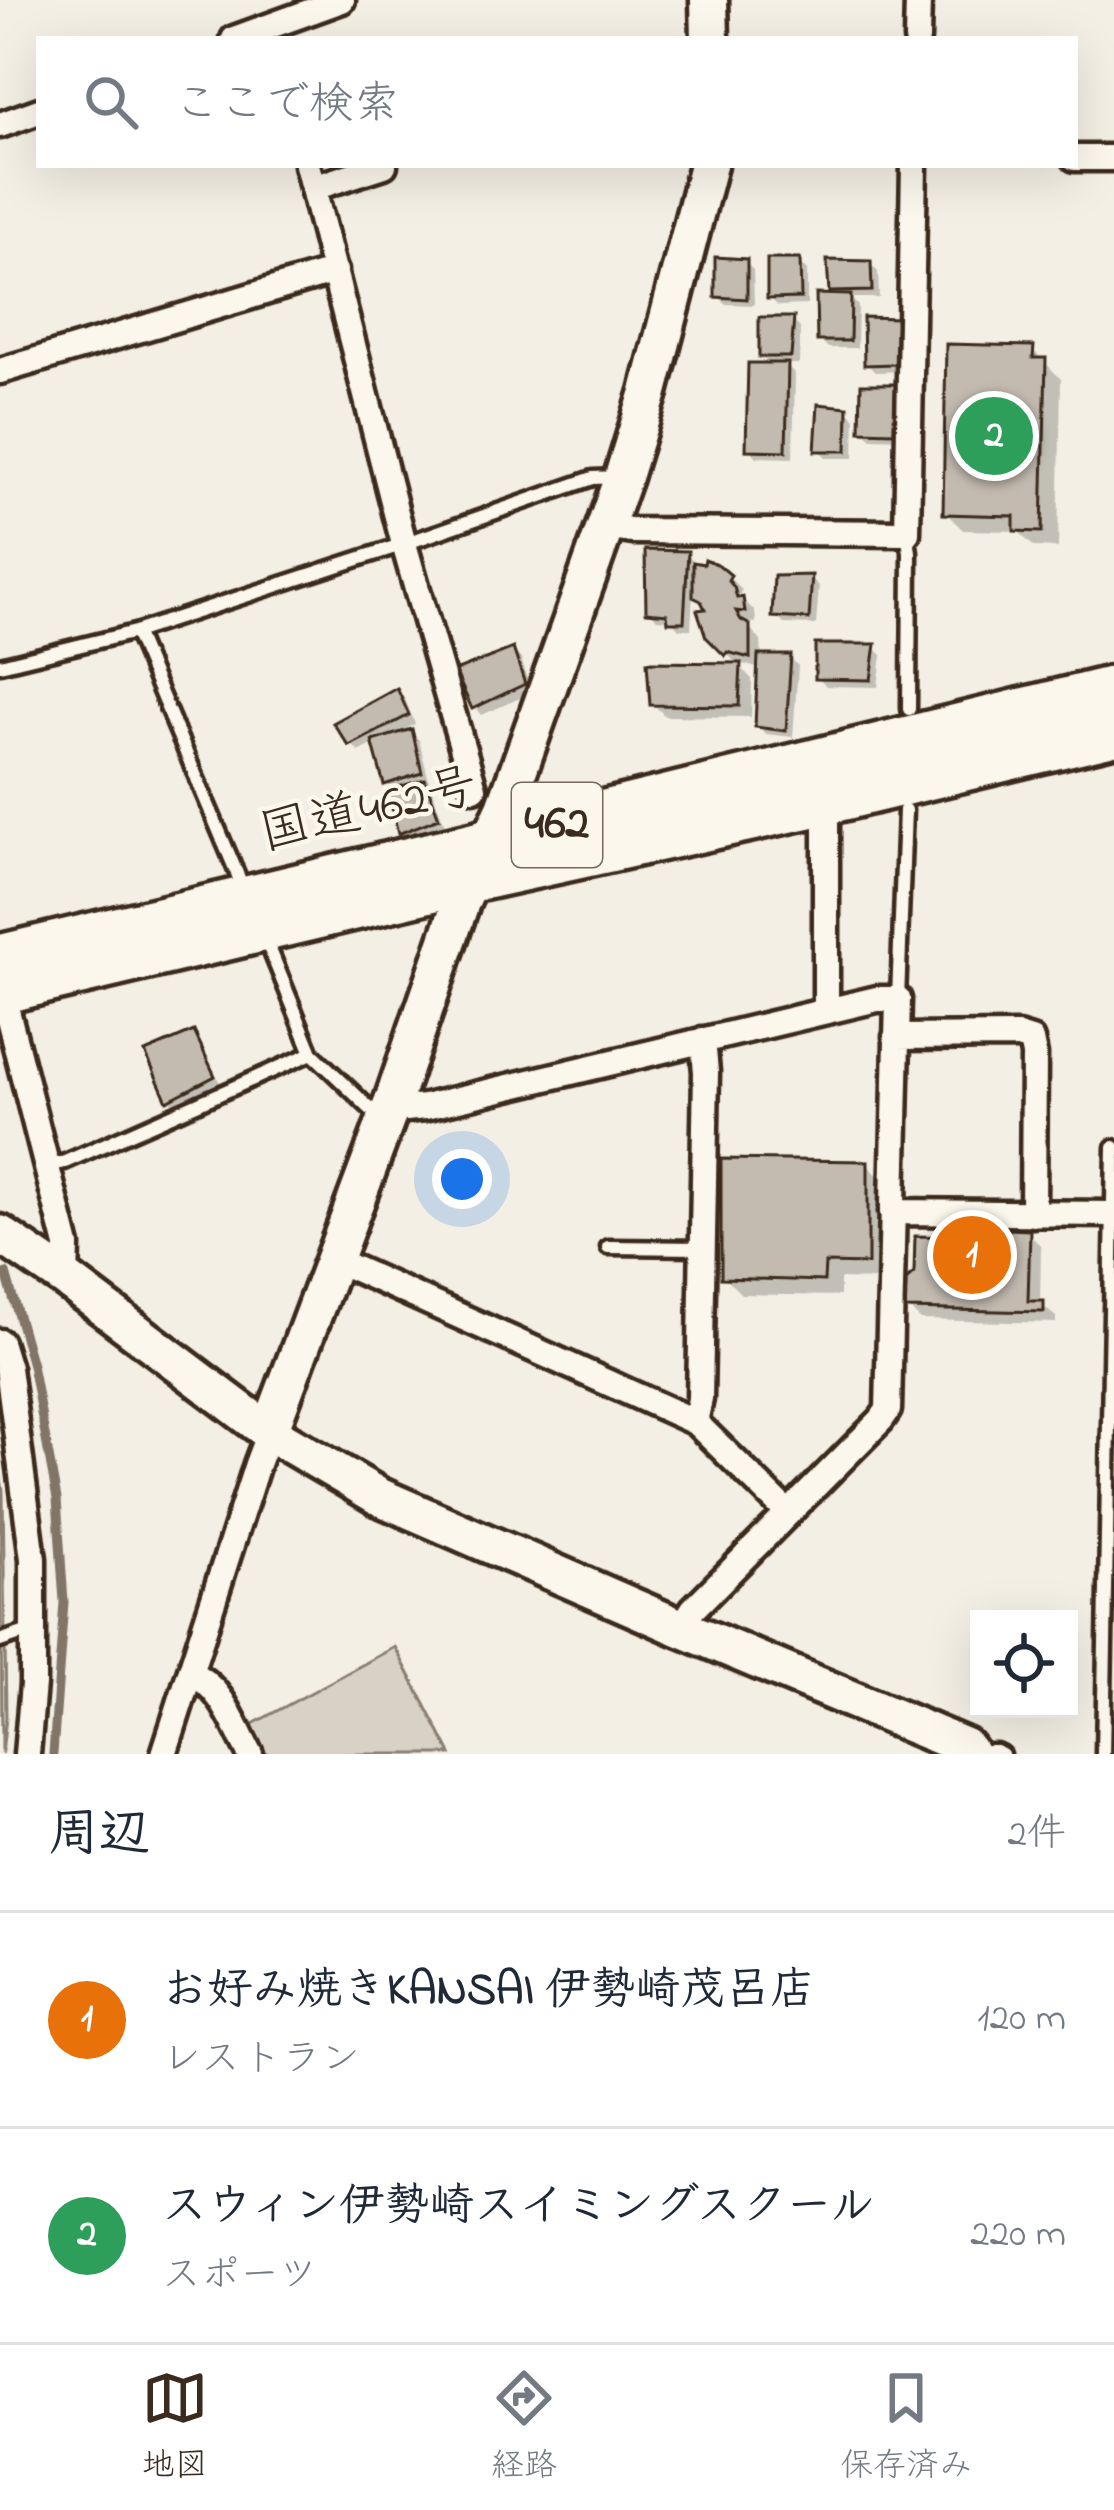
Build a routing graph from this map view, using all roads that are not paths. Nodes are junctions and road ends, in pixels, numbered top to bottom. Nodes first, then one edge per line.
1 (261, 0) edge
2 (341, 0) edge
3 (709, 0) edge
4 (918, 0) edge
5 (271, 33) edge
6 (710, 36) edge
7 (917, 36) edge
8 (36, 112) edge
9 (0, 125) edge
10 (1078, 158) edge
11 (1114, 158) edge
12 (366, 168) edge
13 (707, 168) edge
14 (914, 168) edge
15 (310, 177) edge
16 (335, 271) junction
17 (0, 371) edge
18 (623, 477) junction
19 (605, 527) junction
20 (907, 533) junction
21 (404, 544) junction
22 (134, 632) junction
23 (0, 665) edge
24 (1114, 689) edge
25 (909, 709) dead end
26 (1114, 732) edge
27 (474, 788) dead end
28 (823, 802) junction
29 (905, 810) dead end
30 (481, 860) junction
31 (255, 914) junction
32 (1, 980) edge
33 (898, 999) junction
34 (826, 1011) junction
35 (896, 1037) junction
36 (703, 1040) junction
37 (312, 1053) junction
38 (389, 1113) junction
39 (1114, 1147) edge
40 (46, 1166) junction
41 (1113, 1196) edge
42 (892, 1212) junction
43 (1033, 1214) junction
44 (1113, 1214) edge
45 (0, 1234) edge
46 (608, 1247) dead end
47 (703, 1248) junction
48 (333, 1259) junction
49 (66, 1279) junction
50 (0, 1342) edge
51 (694, 1422) junction
52 (269, 1432) junction
53 (1111, 1499) edge
54 (787, 1512) junction
55 (681, 1628) junction
56 (33, 1630) junction
57 (0, 1641) edge
58 (190, 1673) junction
59 (980, 1753) edge
60 (27, 1754) edge
61 (164, 1754) edge
62 (250, 1754) edge
63 (1103, 1754) edge

1 - 5 street
2 - 5 street
3 - 6 street
4 - 7 street
8 - 9 street
10 - 11 street
12 - 15 street
13 - 18 street
14 - 20 street
15 - 16 street
16 - 17 street
16 - 21 street
18 - 19 street
18 - 21 lane
19 - 20 street
19 - 30 street
20 - 25 lane
21 - 22 lane
21 - 27 street
22 - 23 lane
22 - 31 lane
24 - 30 highway, 国道462号 / 462
26 - 28 highway, 国道462号 / 462
28 - 30 highway, 国道462号 / 462
28 - 34 street
29 - 33 lane
30 - 31 highway, 国道462号 / 462
30 - 38 street
31 - 32 highway, 国道462号 / 462
31 - 37 lane
32 - 40 street
33 - 34 street
33 - 35 street
34 - 36 street
35 - 42 street
35 - 43 street
36 - 38 street
36 - 47 street
37 - 38 lane
37 - 40 lane
38 - 48 street
39 - 41 lane
40 - 49 street
41 - 44 lane
42 - 43 street
42 - 54 street
43 - 44 street
44 - 53 lane
45 - 49 street
46 - 47 lane
47 - 51 street
48 - 51 street
48 - 52 street
49 - 52 street
50 - 56 street
51 - 54 street
52 - 55 street
52 - 58 street
53 - 63 lane
54 - 55 street
55 - 59 street
56 - 57 lane
56 - 60 street
58 - 61 street
58 - 62 street

